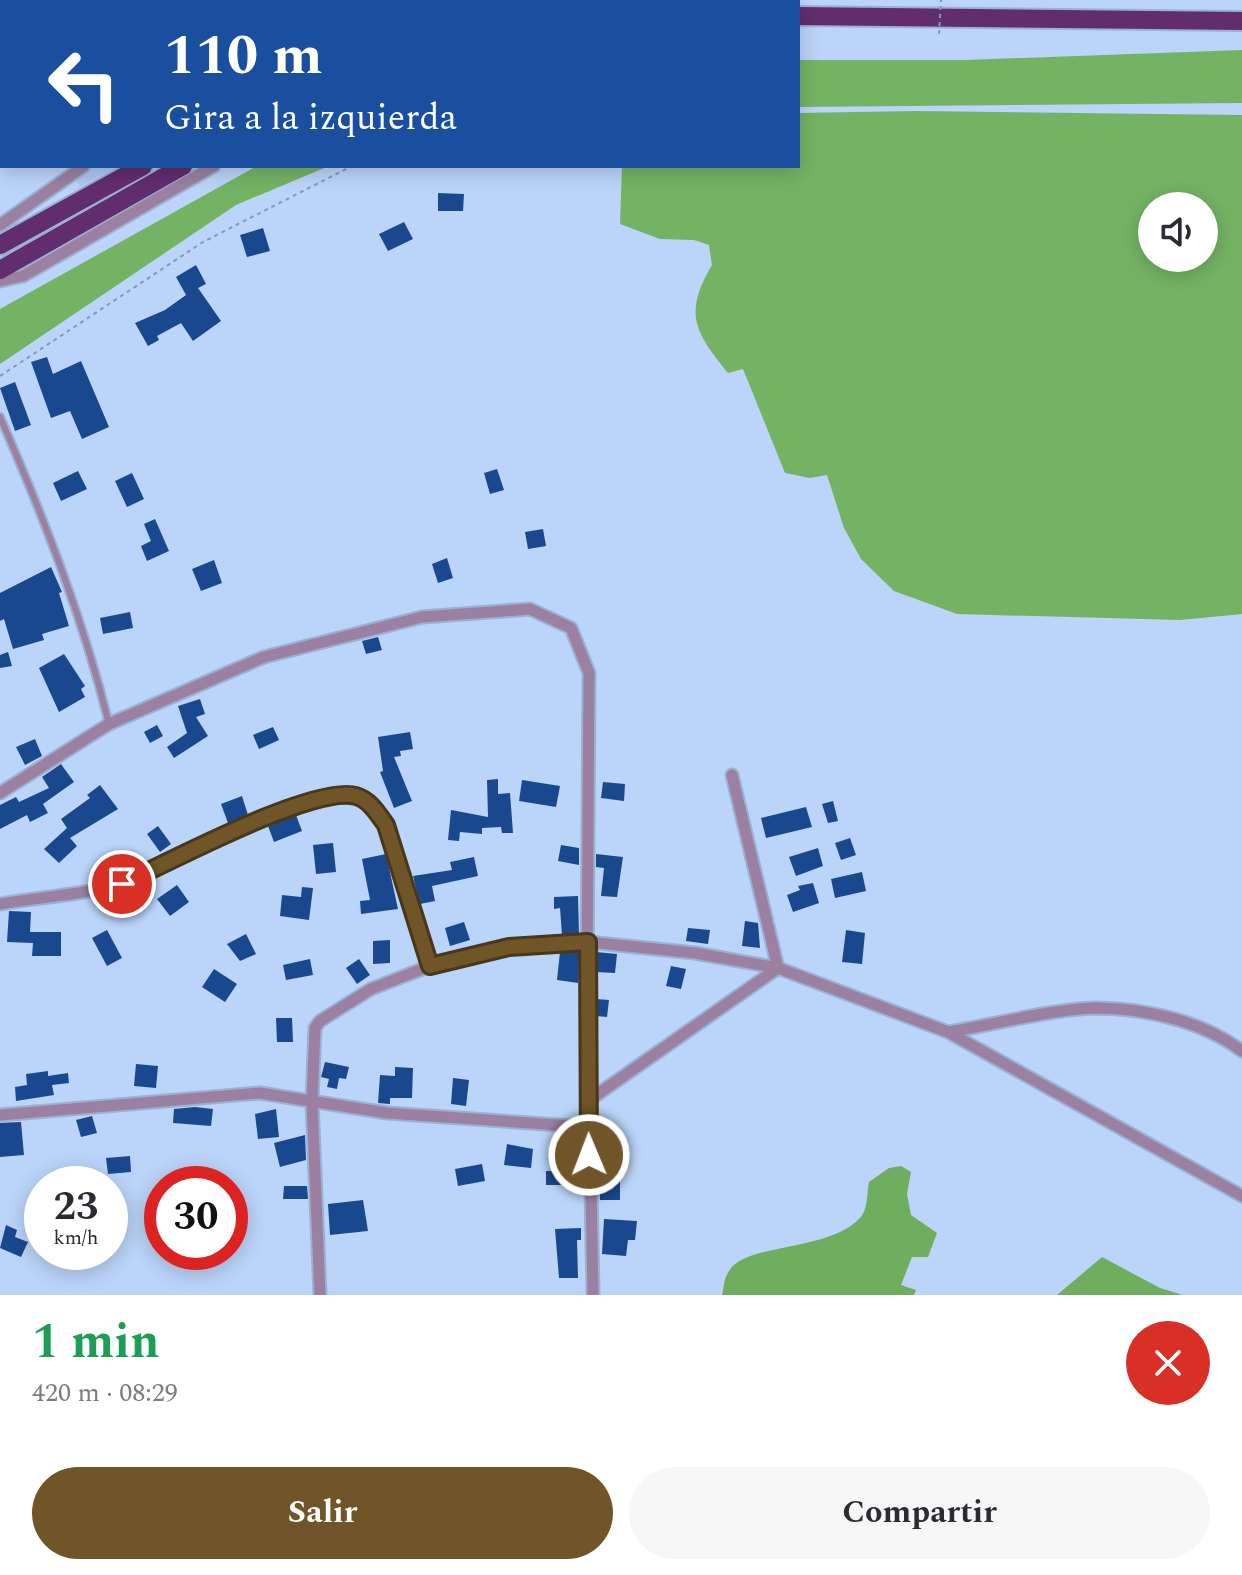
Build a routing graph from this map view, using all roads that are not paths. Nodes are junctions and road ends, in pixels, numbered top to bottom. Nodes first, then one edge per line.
1 (800, 16) edge
2 (1242, 21) edge
3 (81, 168) edge
4 (139, 168) edge
5 (179, 168) edge
6 (211, 168) edge
7 (0, 225) edge
8 (0, 245) edge
9 (0, 270) edge
10 (0, 281) edge
11 (0, 417) edge
12 (109, 724) junction
13 (732, 775) dead end
14 (0, 793) edge
15 (0, 904) edge
16 (588, 942) junction
17 (430, 966) junction
18 (778, 968) junction
19 (948, 1032) junction
20 (1242, 1051) edge
21 (312, 1101) junction
22 (588, 1101) junction
23 (0, 1115) edge
24 (588, 1127) junction
25 (1242, 1196) edge
26 (320, 1295) edge
27 (593, 1295) edge

1 - 2 highway
3 - 7 street
4 - 8 highway
5 - 9 highway
6 - 10 street
11 - 12 lane
12 - 14 street
12 - 16 street
13 - 18 street
15 - 17 street
16 - 17 street
16 - 18 street
16 - 22 street
17 - 21 street
18 - 19 street
18 - 22 street
19 - 20 street
19 - 25 street
21 - 23 street
21 - 24 street
21 - 26 street
22 - 24 street
24 - 27 street

